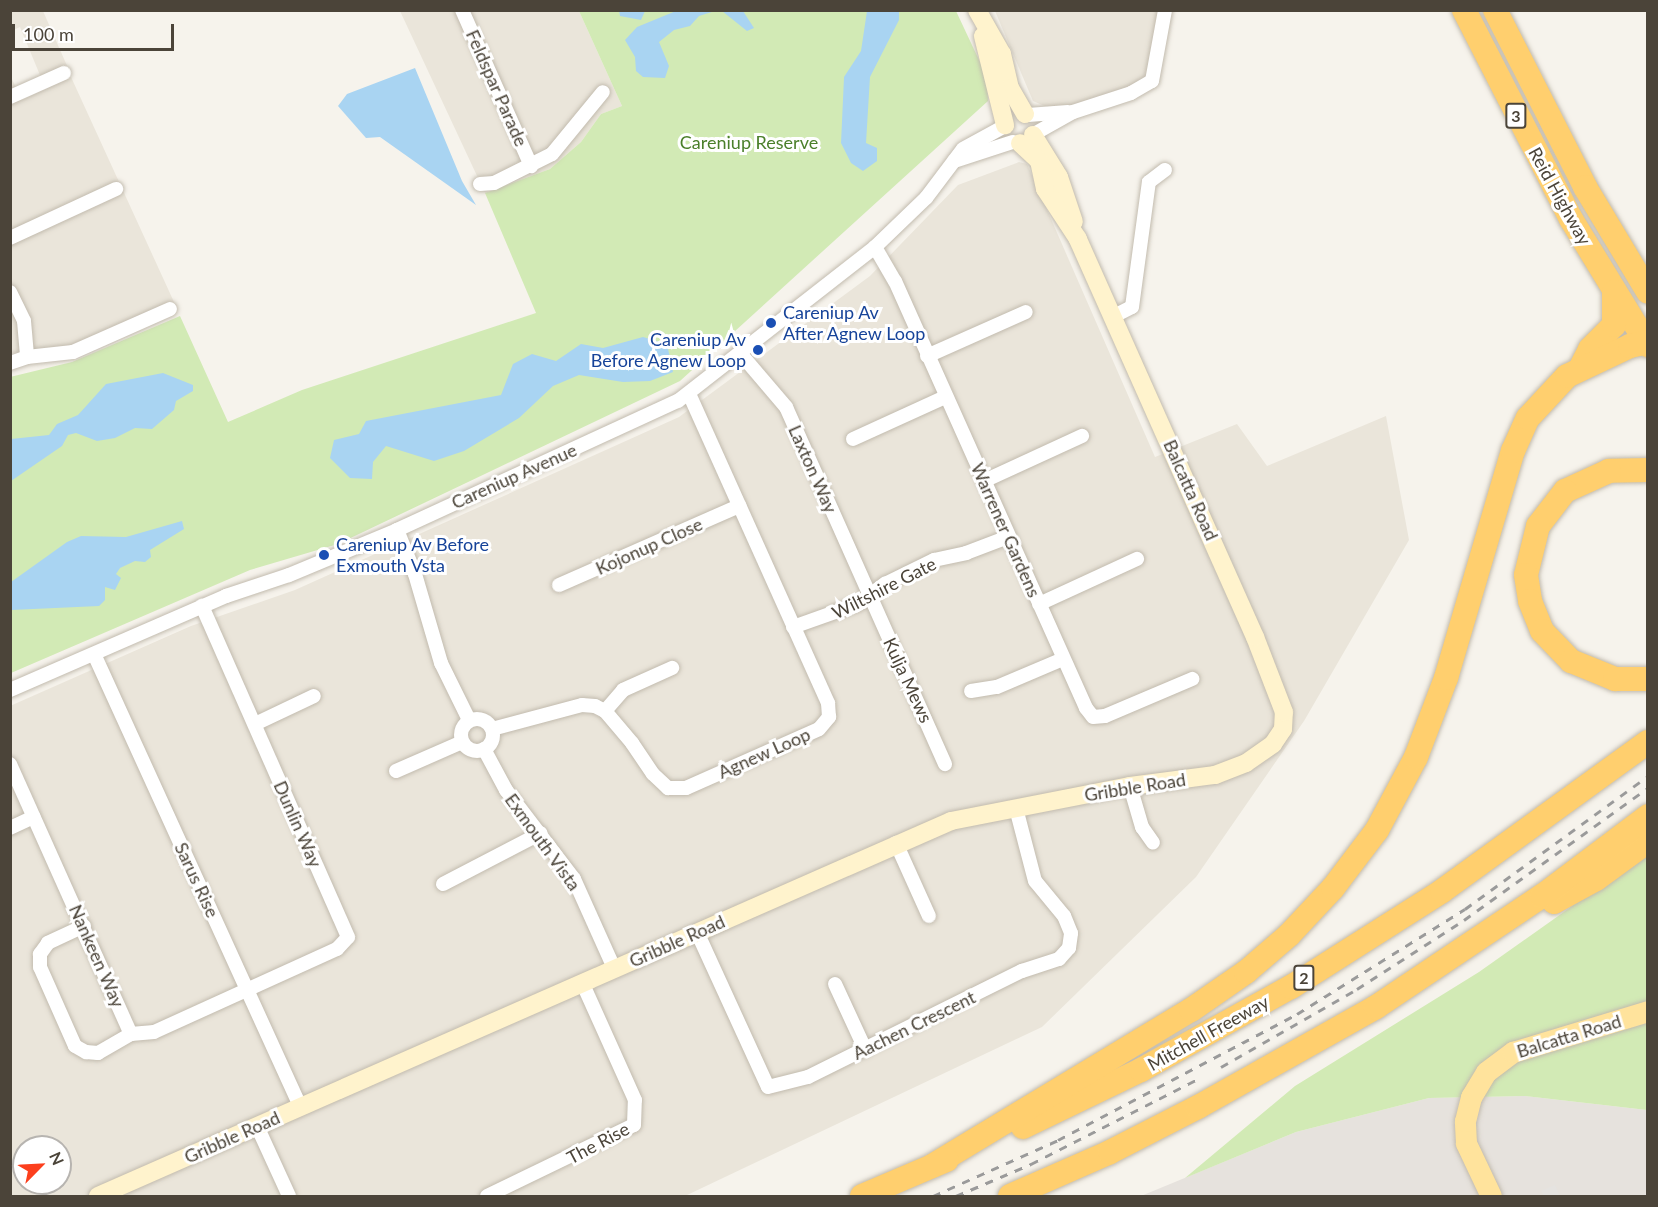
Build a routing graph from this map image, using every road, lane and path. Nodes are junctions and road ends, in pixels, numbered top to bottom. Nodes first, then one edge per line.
1 (462, 10) edge
2 (1165, 10) edge
3 (1464, 10) edge
4 (1495, 10) edge
5 (979, 13) edge
6 (64, 73) dead end
7 (603, 92) dead end
8 (10, 97) edge
9 (1073, 112) junction
10 (1026, 114) junction
11 (1018, 134) junction
12 (531, 166) junction
13 (1165, 170) dead end
14 (480, 184) dead end
15 (116, 189) dead end
16 (10, 238) edge
17 (874, 248) junction
18 (1625, 253) junction
19 (1647, 272) edge
20 (1613, 286) junction
21 (10, 292) edge
22 (1647, 292) edge
23 (170, 309) dead end
24 (1026, 312) dead end
25 (1114, 316) junction
26 (1647, 343) edge
27 (740, 353) junction
28 (927, 356) junction
29 (27, 357) junction
30 (10, 363) edge
31 (1581, 368) junction
32 (689, 394) junction
33 (945, 397) junction
34 (1082, 436) dead end
35 (854, 439) dead end
36 (1647, 470) edge
37 (984, 481) junction
38 (739, 506) junction
39 (397, 530) junction
40 (1008, 537) junction
41 (1137, 559) dead end
42 (559, 585) dead end
43 (870, 596) junction
44 (1039, 604) junction
45 (202, 606) junction
46 (793, 627) junction
47 (94, 654) junction
48 (1063, 658) junction
49 (672, 668) dead end
50 (1192, 679) dead end
51 (1647, 679) edge
52 (10, 690) edge
53 (971, 691) dead end
54 (314, 696) dead end
55 (605, 711) junction
56 (469, 720) junction
57 (255, 724) junction
58 (492, 729) junction
59 (462, 742) junction
60 (1647, 742) edge
61 (1273, 744) joint
62 (484, 750) junction
63 (10, 764) edge
64 (945, 764) dead end
65 (396, 771) dead end
66 (1130, 786) junction
67 (1016, 808) junction
68 (1647, 816) edge
69 (34, 817) junction
70 (10, 828) edge
71 (541, 833) junction
72 (1647, 841) edge
73 (896, 843) junction
74 (1153, 843) dead end
75 (443, 884) dead end
76 (929, 916) dead end
77 (84, 926) junction
78 (697, 932) junction
79 (1449, 961) junction
80 (614, 968) junction
81 (582, 982) junction
82 (835, 984) dead end
83 (248, 991) junction
84 (1647, 1011) edge
85 (131, 1034) junction
86 (865, 1049) junction
87 (300, 1107) junction
88 (257, 1126) junction
89 (932, 1166) junction
90 (98, 1197) edge
91 (289, 1197) edge
92 (488, 1197) edge
93 (862, 1197) edge
94 (1010, 1197) edge
95 (1491, 1197) edge

1 - 12 street, Feldspar Parade
2 - 9 street
3 - 20 highway, Reid Highway / 3
4 - 18 highway, Reid Highway / 3
5 - 10 street
5 - 11 street
6 - 8 street
7 - 12 street
9 - 10 street
9 - 11 street, Careniup Avenue
10 - 11 street
10 - 11 street
11 - 17 street, Careniup Avenue
11 - 25 street, Balcatta Road
12 - 14 street
13 - 25 street
15 - 16 street
17 - 27 street, Careniup Avenue
17 - 28 street, Warrener Gardens
18 - 19 highway
18 - 22 highway, Reid Highway / 3
20 - 26 highway, Reid Highway / 3
20 - 31 highway
21 - 29 street
23 - 29 street
24 - 28 street
25 - 61 street, Balcatta Road
26 - 31 highway
27 - 32 street, Careniup Avenue
27 - 43 street, Laxton Way
28 - 33 street, Warrener Gardens
29 - 30 street
31 - 89 highway
32 - 38 street, Agnew Loop
32 - 39 street, Careniup Avenue
33 - 35 street
33 - 37 street, Warrener Gardens
34 - 37 street
36 - 51 highway
37 - 40 street, Warrener Gardens
38 - 42 street, Kojonup Close
38 - 46 street, Agnew Loop
39 - 45 street, Careniup Avenue
39 - 56 street
40 - 43 street, Wiltshire Gate
40 - 44 street, Warrener Gardens
41 - 44 street
43 - 46 street, Wiltshire Gate
43 - 64 street, Kulja Mews
44 - 48 street, Warrener Gardens
45 - 47 street, Careniup Avenue
45 - 57 street, Dunlin Way
46 - 55 street, Agnew Loop
47 - 52 street, Careniup Avenue
47 - 83 street, Sarus Rise
48 - 50 street, Warrener Gardens
48 - 53 street
49 - 55 street
54 - 57 street
55 - 58 street
56 - 58 street
56 - 59 street
57 - 83 street, Dunlin Way
58 - 62 street
59 - 62 street
59 - 65 street
60 - 89 highway, Mitchell Freeway / 2
61 - 66 street, Gribble Road
62 - 71 street, Exmouth Vista
63 - 69 street, Nankeen Way
66 - 67 street, Gribble Road
66 - 74 street
67 - 73 street, Gribble Road
67 - 86 street, Aachen Crescent
68 - 79 highway
69 - 70 street
69 - 77 street, Nankeen Way
71 - 75 street
71 - 80 street, Exmouth Vista
72 - 79 highway
73 - 76 street
73 - 78 street, Gribble Road
77 - 85 street, Nankeen Way
77 - 85 street
78 - 80 street, Gribble Road
78 - 86 street, Aachen Crescent
79 - 94 highway
80 - 81 street, Gribble Road
81 - 87 street, Gribble Road
81 - 92 street, The Rise
82 - 86 street
83 - 85 street
83 - 87 street, Sarus Rise
84 - 95 main road, Balcatta Road
87 - 88 street, Gribble Road
88 - 90 street, Gribble Road
88 - 91 street
89 - 93 highway, Mitchell Freeway / 2

